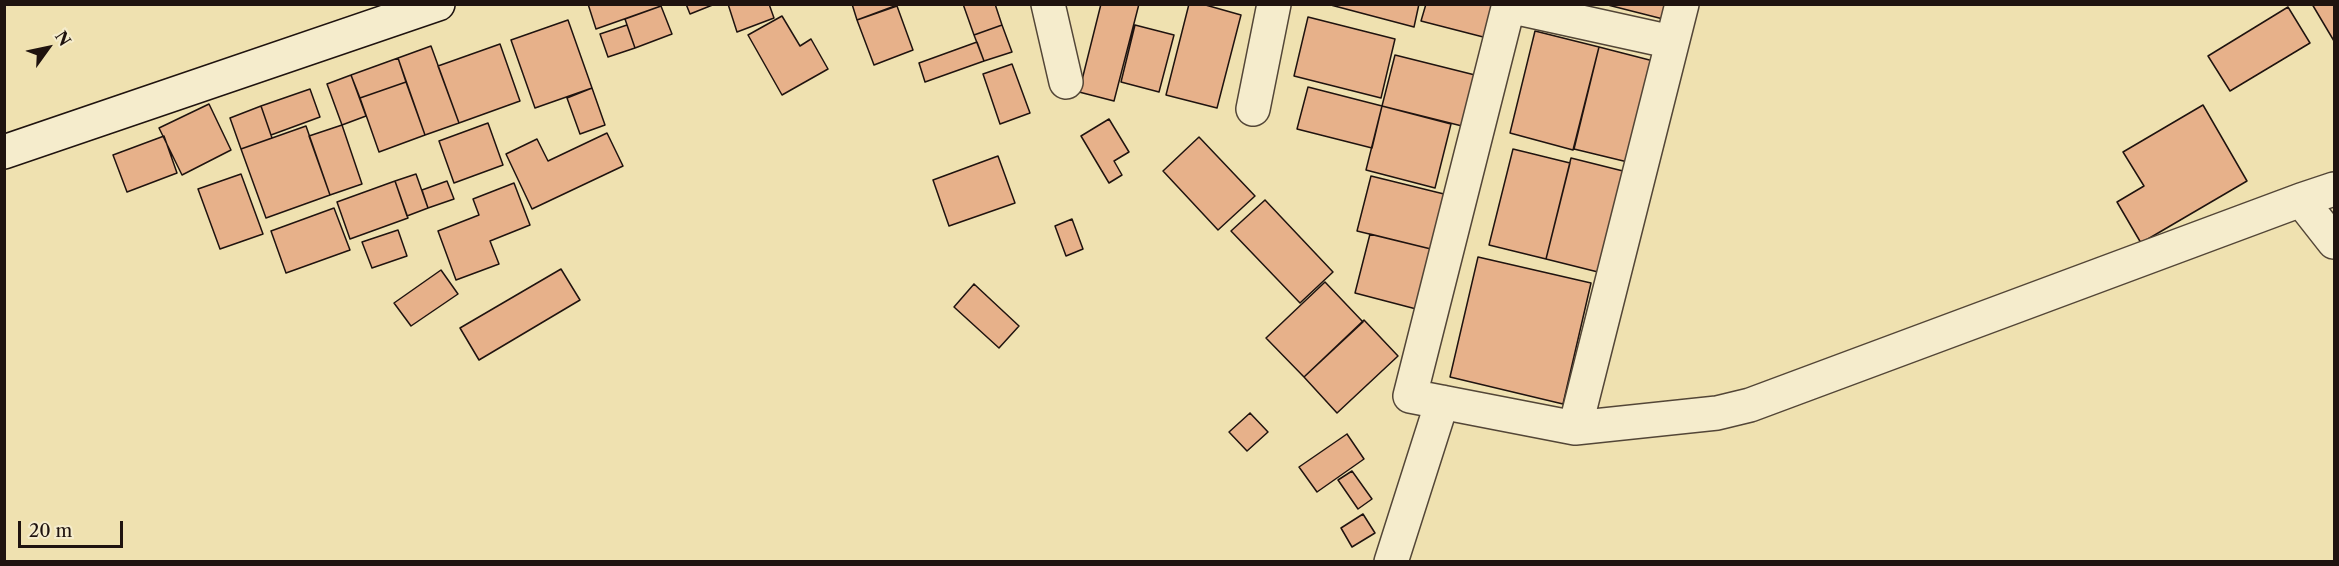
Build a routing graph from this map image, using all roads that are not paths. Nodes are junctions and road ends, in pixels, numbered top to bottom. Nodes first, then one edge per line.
1 (438, 4) edge
2 (1048, 4) edge
3 (1275, 4) edge
4 (1682, 4) edge
5 (1509, 5) edge
6 (1672, 42) junction
7 (1066, 82) dead end
8 (1253, 108) dead end
9 (4, 152) edge
10 (2334, 189) edge
11 (2301, 200) junction
12 (2334, 242) edge
13 (1442, 402) junction
14 (1575, 428) junction
15 (1391, 561) edge

1 - 9 street
2 - 7 street
3 - 8 street
4 - 6 street
5 - 6 street
5 - 13 street
6 - 14 street
10 - 11 street
11 - 12 street
11 - 14 street
13 - 14 street
13 - 15 street

